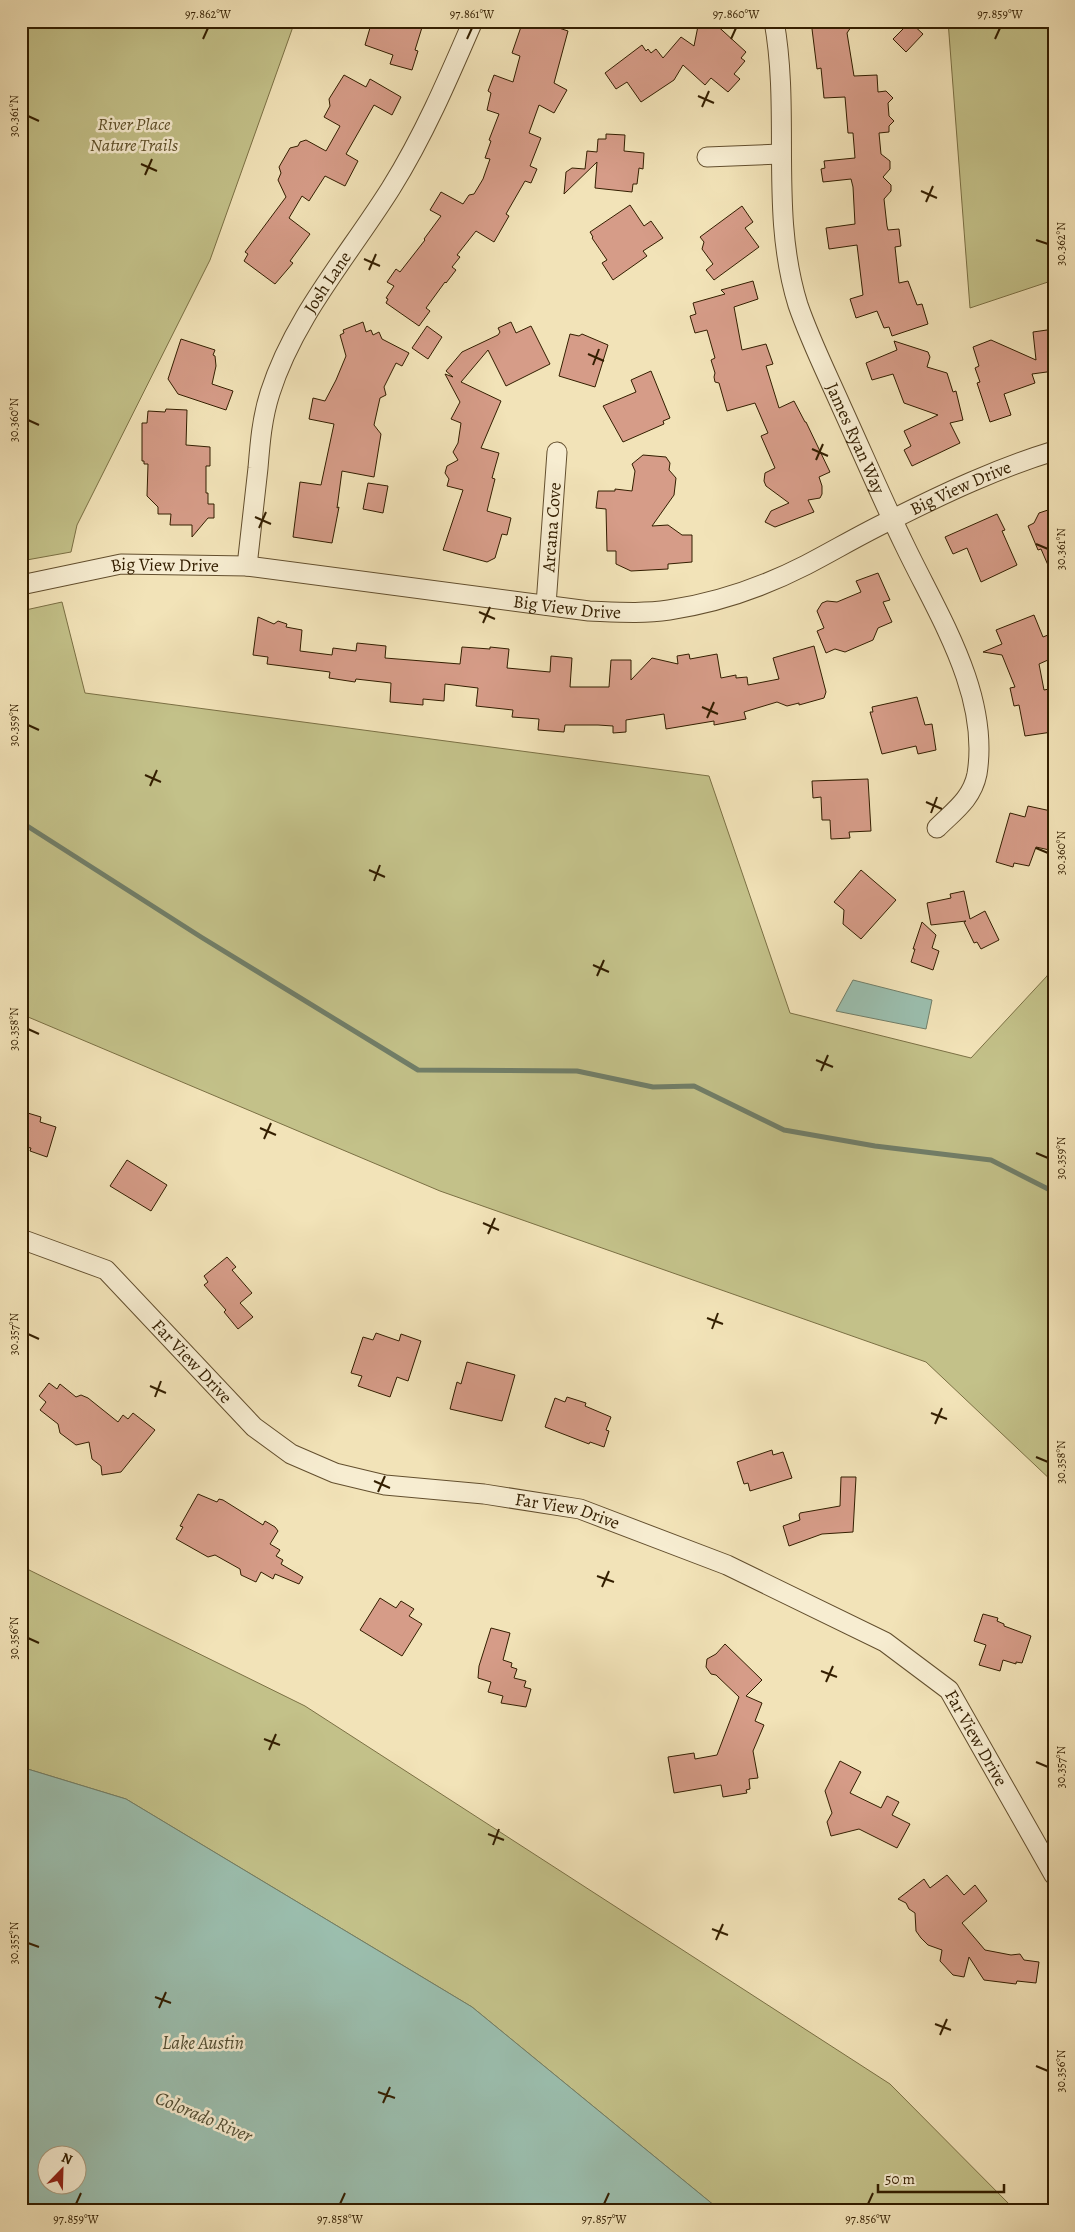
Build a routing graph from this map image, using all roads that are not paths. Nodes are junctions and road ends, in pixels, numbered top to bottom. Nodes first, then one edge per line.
1 (473, 21) edge
2 (774, 21) edge
3 (780, 154) junction
4 (707, 157) dead end
5 (1054, 451) edge
6 (557, 452) dead end
7 (892, 519) junction
8 (247, 566) junction
9 (21, 586) edge
10 (546, 605) junction
11 (937, 828) dead end
12 (21, 1239) edge
13 (1054, 1874) edge

1 - 8 street, Josh Lane
2 - 3 street, James Ryan Way
3 - 4 street
3 - 7 street, James Ryan Way
5 - 7 street, Big View Drive
6 - 10 street, Arcana Cove
7 - 10 street, Big View Drive
7 - 11 street, James Ryan Way
8 - 9 street, Big View Drive
8 - 10 street, Big View Drive
12 - 13 street, Far View Drive

